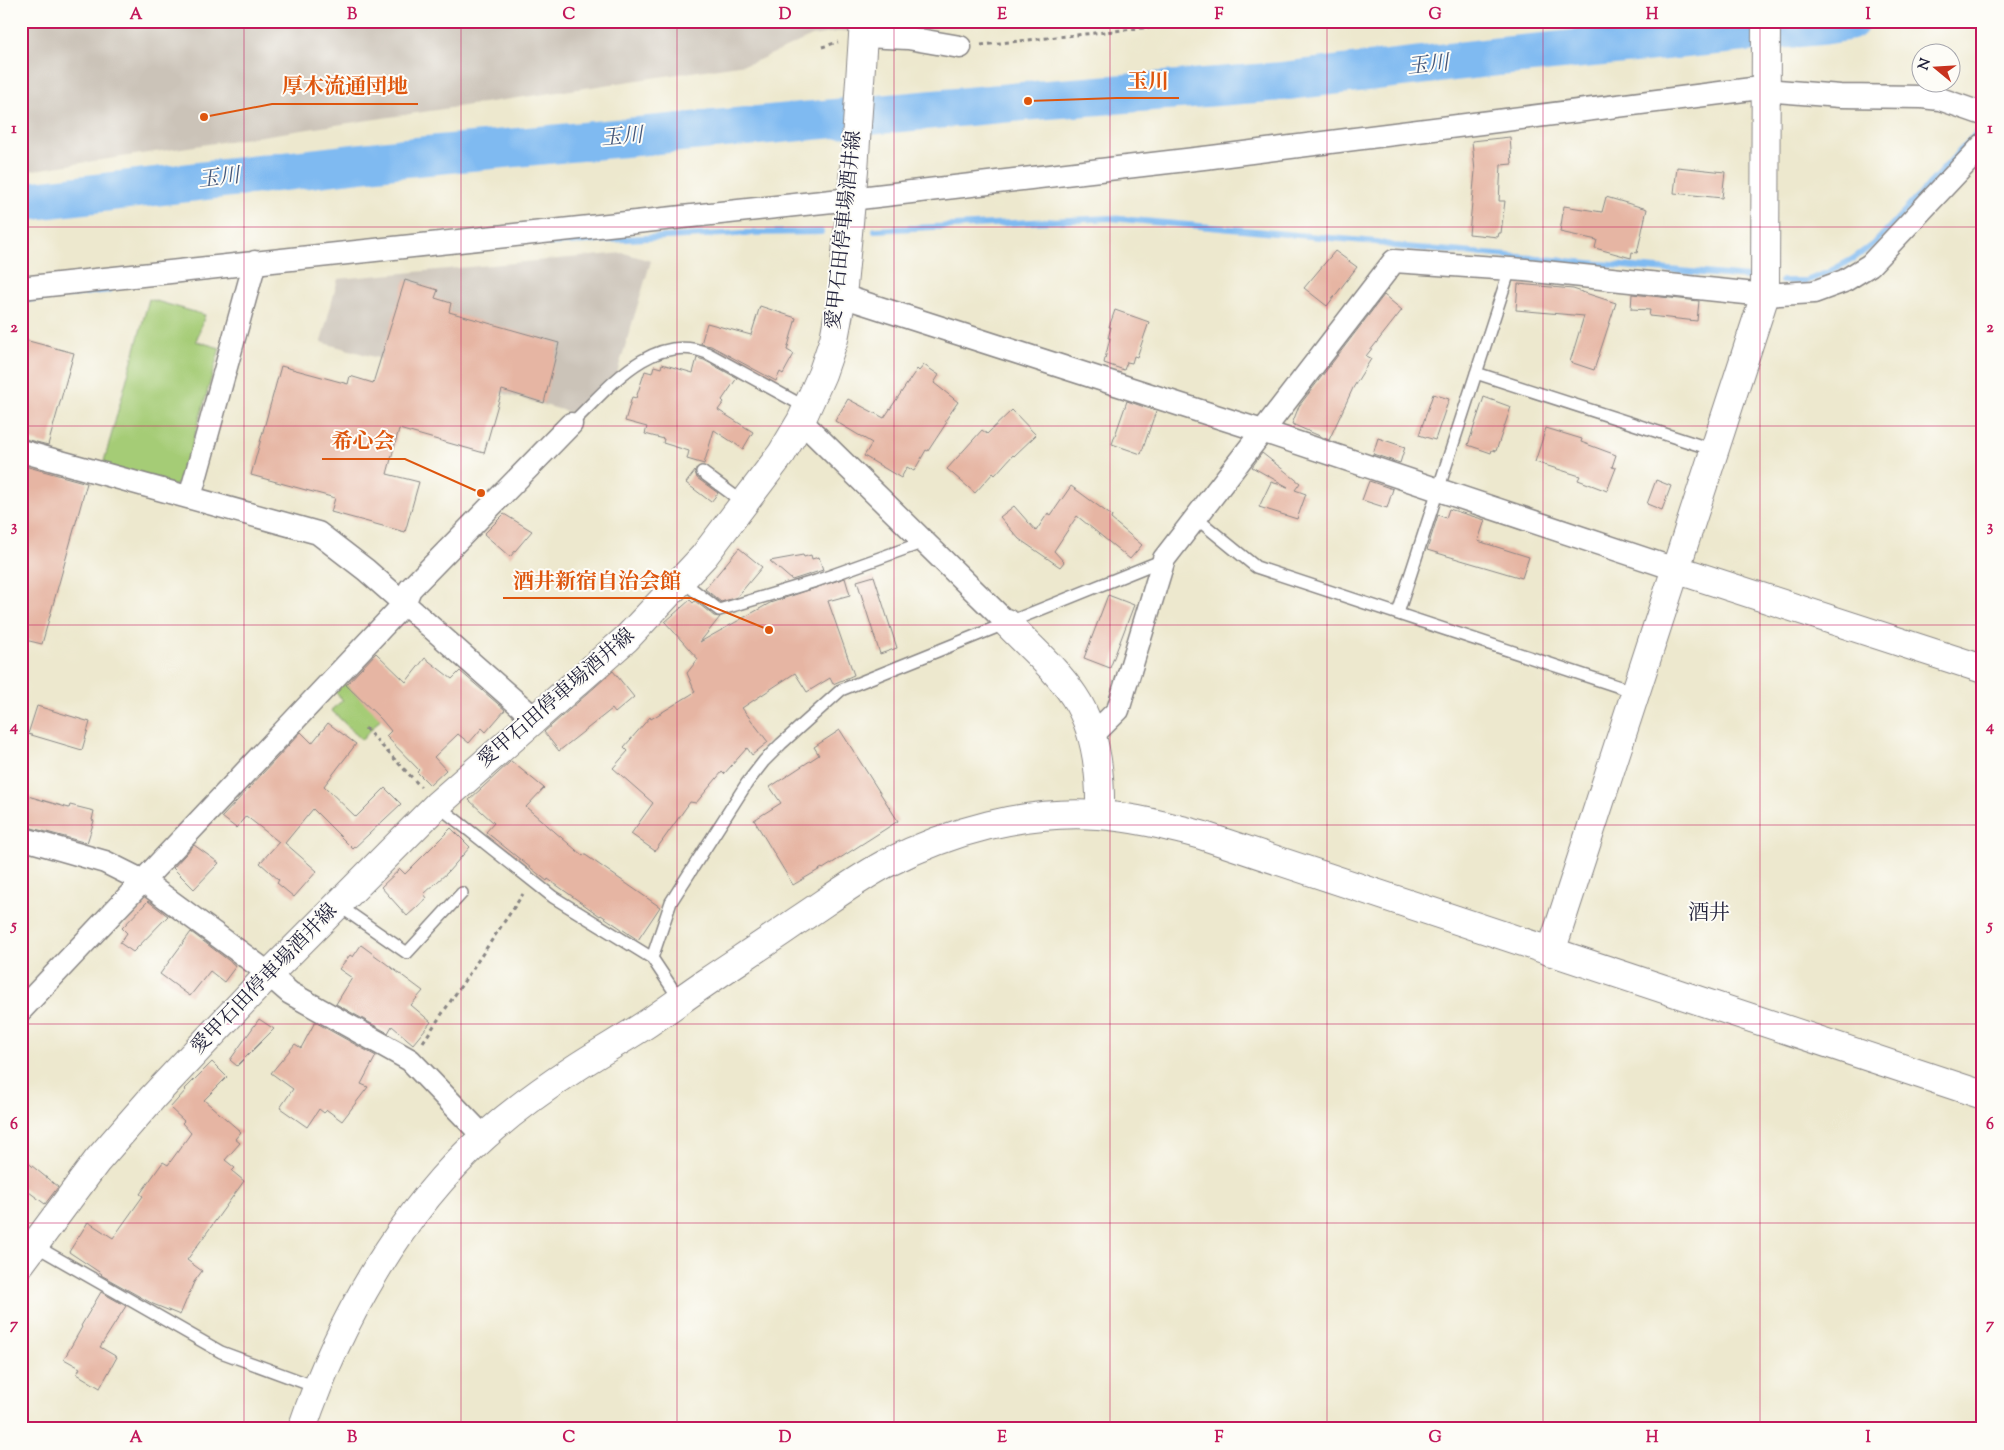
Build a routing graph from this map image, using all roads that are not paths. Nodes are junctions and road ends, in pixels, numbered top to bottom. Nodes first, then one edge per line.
1 (1766, 21) edge
2 (863, 34) edge
3 (960, 47) road end
4 (1766, 83) junction
5 (1983, 114) edge
6 (1983, 145) edge
7 (851, 199) junction
8 (255, 262) junction
9 (1510, 269) junction
10 (21, 288) edge
11 (1765, 295) junction
12 (842, 296) junction
13 (1476, 373) junction
14 (804, 414) junction
15 (571, 424) joint
16 (1262, 432) junction
17 (1714, 450) junction
18 (21, 451) edge
19 (702, 472) dead end
20 (1437, 490) junction
21 (190, 498) junction
22 (744, 503) junction
23 (1196, 518) junction
24 (924, 542) junction
25 (1164, 559) junction
26 (1675, 569) junction
27 (682, 581) junction
28 (404, 604) junction
29 (1398, 613) junction
30 (1007, 623) junction
31 (1983, 669) edge
32 (1634, 692) junction
33 (534, 718) junction
34 (1092, 736) junction
35 (437, 804) junction
36 (1100, 815) junction
37 (21, 838) edge
38 (143, 881) junction
39 (462, 893) dead end
40 (338, 905) junction
41 (1551, 952) junction
42 (652, 958) junction
43 (269, 974) junction
44 (680, 1000) junction
45 (21, 1010) edge
46 (1982, 1091) edge
47 (484, 1137) junction
48 (28, 1254) edge
49 (316, 1387) junction
50 (302, 1429) edge

1 - 4 street
2 - 3 street
2 - 7 street, 愛甲石田停車場酒井線
4 - 5 street
4 - 7 street
4 - 11 street
6 - 11 street
7 - 8 street
7 - 12 street, 愛甲石田停車場酒井線
8 - 10 street
8 - 21 street
9 - 11 street
9 - 13 lane
9 - 16 street
11 - 17 street
12 - 14 street, 愛甲石田停車場酒井線
12 - 16 street
13 - 17 lane
13 - 20 lane
14 - 15 lane
14 - 22 street, 愛甲石田停車場酒井線
14 - 24 street
15 - 28 street
16 - 20 street
16 - 23 street
17 - 26 street
18 - 21 street
19 - 22 lane
20 - 26 street
20 - 29 lane
21 - 28 street
22 - 27 street, 愛甲石田停車場酒井線
23 - 25 street
23 - 29 lane
24 - 27 lane
24 - 30 street
25 - 30 lane
25 - 34 street
26 - 31 street
26 - 32 street
27 - 33 street, 愛甲石田停車場酒井線
28 - 33 street
28 - 38 street
29 - 32 lane
30 - 34 street
30 - 42 lane
32 - 41 street
33 - 35 street, 愛甲石田停車場酒井線
34 - 36 street
35 - 40 street, 愛甲石田停車場酒井線
35 - 42 lane
36 - 41 street
36 - 44 street
37 - 38 street
38 - 43 street
38 - 45 street
39 - 40 lane
40 - 43 street, 愛甲石田停車場酒井線
41 - 46 street
42 - 44 lane
43 - 47 street
43 - 48 street, 愛甲石田停車場酒井線
44 - 47 street
47 - 49 street
48 - 49 lane
49 - 50 street

